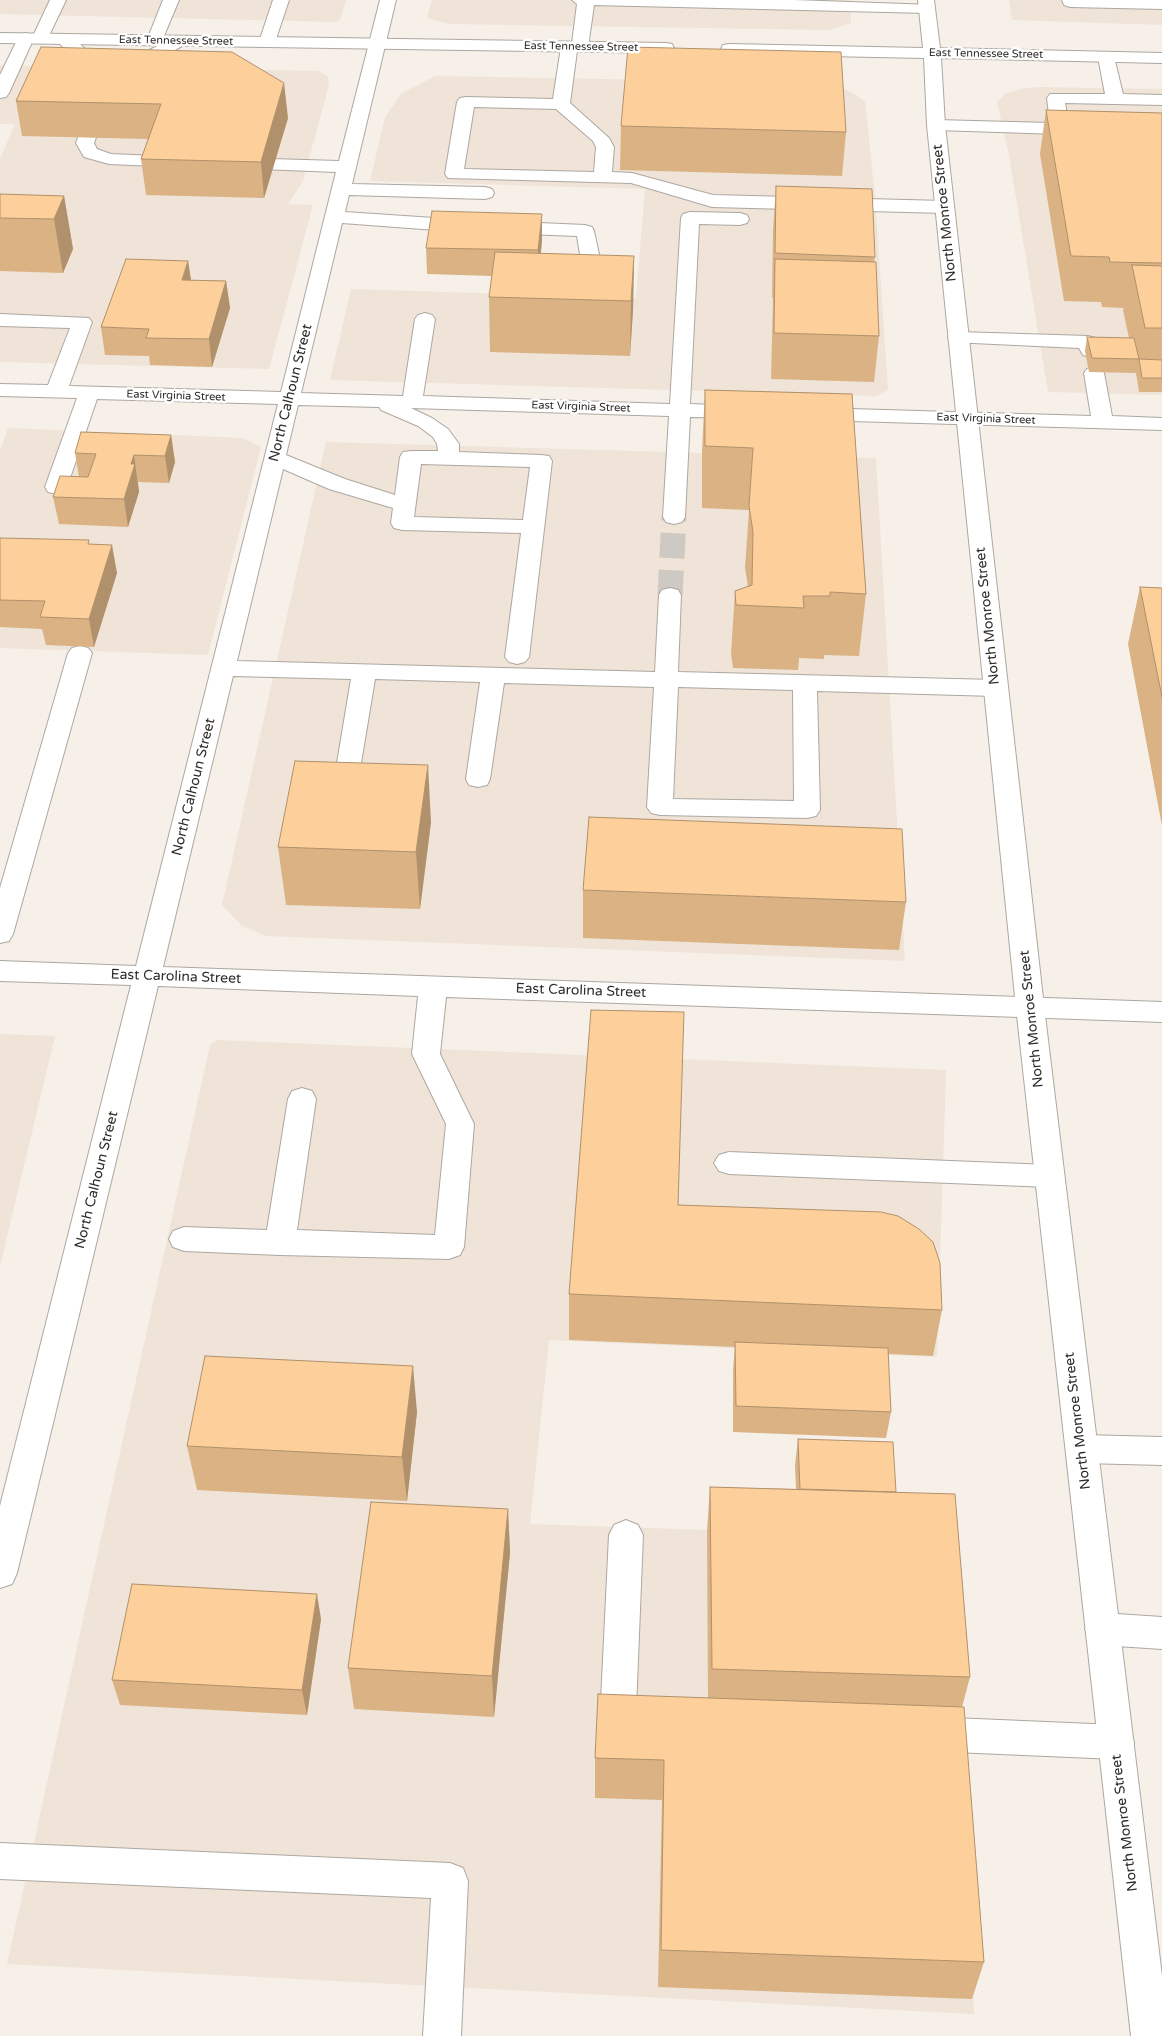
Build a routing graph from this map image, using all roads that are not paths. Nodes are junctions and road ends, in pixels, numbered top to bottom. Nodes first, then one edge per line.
1 (58, 0) edge
2 (170, 0) edge
3 (280, 0) edge
4 (388, 0) edge
5 (580, 0) edge
6 (586, 0) edge
7 (1070, 0) edge
8 (650, 1) edge
9 (926, 4) edge
10 (1162, 4) edge
11 (0, 38) edge
12 (33, 38) junction
13 (65, 39) junction
14 (155, 40) junction
15 (178, 41) junction
16 (267, 42) junction
17 (377, 44) junction
18 (575, 47) junction
19 (681, 49) edge
20 (710, 49) edge
21 (932, 53) junction
22 (1106, 57) junction
23 (1162, 58) edge
24 (106, 81) junction
25 (0, 93) edge
26 (1116, 100) junction
27 (1162, 100) edge
28 (561, 104) junction
29 (936, 125) junction
30 (197, 162) edge
31 (216, 163) edge
32 (347, 167) junction
33 (603, 177) junction
34 (342, 189) junction
35 (503, 193) dead end
36 (946, 216) junction
37 (335, 217) junction
38 (592, 273) edge
39 (425, 319) dead end
40 (0, 320) edge
41 (958, 338) junction
42 (1090, 351) edge
43 (1094, 372) edge
44 (0, 390) edge
45 (56, 392) junction
46 (89, 393) junction
47 (289, 399) junction
48 (375, 401) junction
49 (412, 402) junction
50 (680, 410) junction
51 (758, 412) edge
52 (797, 413) edge
53 (966, 418) junction
54 (1103, 422) junction
55 (1162, 424) edge
56 (275, 458) junction
57 (449, 458) junction
58 (56, 487) edge
59 (405, 505) junction
60 (674, 518) tunnel mouth
61 (533, 527) junction
62 (670, 595) tunnel mouth
63 (80, 653) dead end
64 (516, 657) dead end
65 (223, 668) junction
66 (364, 672) junction
67 (493, 675) junction
68 (664, 679) junction
69 (805, 683) junction
70 (995, 688) junction
71 (348, 769) edge
72 (478, 779) dead end
73 (0, 934) edge
74 (0, 971) edge
75 (147, 977) junction
76 (433, 986) junction
77 (1030, 1007) junction
78 (1162, 1012) edge
79 (302, 1098) dead end
80 (729, 1163) dead end
81 (1049, 1176) junction
82 (184, 1239) dead end
83 (280, 1243) junction
84 (1082, 1449) junction
85 (1162, 1451) edge
86 (626, 1536) dead end
87 (0, 1573) edge
88 (1102, 1629) junction
89 (1162, 1632) edge
90 (658, 1724) edge
91 (897, 1733) edge
92 (1116, 1742) junction
93 (0, 1861) edge
94 (442, 2036) edge
95 (1150, 2036) edge

1 - 12 street
2 - 14 street
3 - 16 street
4 - 17 street, North Calhoun Street
5 - 6 street
6 - 8 street
6 - 18 street
7 - 10 street
8 - 9 street
9 - 21 street, North Monroe Street
11 - 12 street, East Tennessee Street
12 - 13 street, East Tennessee Street
12 - 25 street
13 - 14 street, East Tennessee Street
13 - 24 street
14 - 15 street, East Tennessee Street
15 - 16 street, East Tennessee Street
15 - 24 street
16 - 17 street, East Tennessee Street
17 - 18 street, East Tennessee Street
17 - 32 street, North Calhoun Street
18 - 19 street, East Tennessee Street
18 - 28 street
20 - 21 street, East Tennessee Street
21 - 22 street, East Tennessee Street
21 - 29 street, North Monroe Street
22 - 23 street, East Tennessee Street
22 - 26 street
24 - 30 street
26 - 27 street
26 - 29 street
28 - 33 street
28 - 33 street
29 - 36 street, North Monroe Street
31 - 32 street
32 - 34 street, North Calhoun Street
33 - 36 street
34 - 35 street
34 - 37 street, North Calhoun Street
36 - 41 street, North Monroe Street
36 - 50 street
37 - 38 street
37 - 47 street, North Calhoun Street
39 - 49 street
40 - 45 street
41 - 42 street
41 - 53 street, North Monroe Street
43 - 54 street
44 - 45 street, East Virginia Street
45 - 46 street, East Virginia Street
46 - 47 street, East Virginia Street
46 - 58 street
47 - 48 street, East Virginia Street
47 - 56 street, North Calhoun Street
48 - 49 street, East Virginia Street
48 - 57 street
49 - 50 street, East Virginia Street
50 - 51 street, East Virginia Street
50 - 60 street
52 - 53 street, East Virginia Street
53 - 54 street, East Virginia Street
53 - 70 street, North Monroe Street
54 - 55 street, East Virginia Street
56 - 59 street
56 - 65 street, North Calhoun Street
57 - 59 street
57 - 61 street
59 - 61 street
61 - 64 street
62 - 68 street
63 - 73 street
65 - 66 street
65 - 75 street, North Calhoun Street
66 - 67 street
66 - 71 street
67 - 68 street
67 - 72 street
68 - 69 street
68 - 69 street
69 - 70 street
70 - 77 street, North Monroe Street
74 - 75 street, East Carolina Street
75 - 76 street, East Carolina Street
75 - 87 street, North Calhoun Street
76 - 77 street, East Carolina Street
76 - 83 street
77 - 78 street, East Carolina Street
77 - 81 street, North Monroe Street
79 - 83 street
80 - 81 street
81 - 84 street, North Monroe Street
82 - 83 street
84 - 85 street
84 - 88 street, North Monroe Street
86 - 90 street
88 - 89 street
88 - 92 street, North Monroe Street
91 - 92 street
92 - 95 street, North Monroe Street
93 - 94 street

